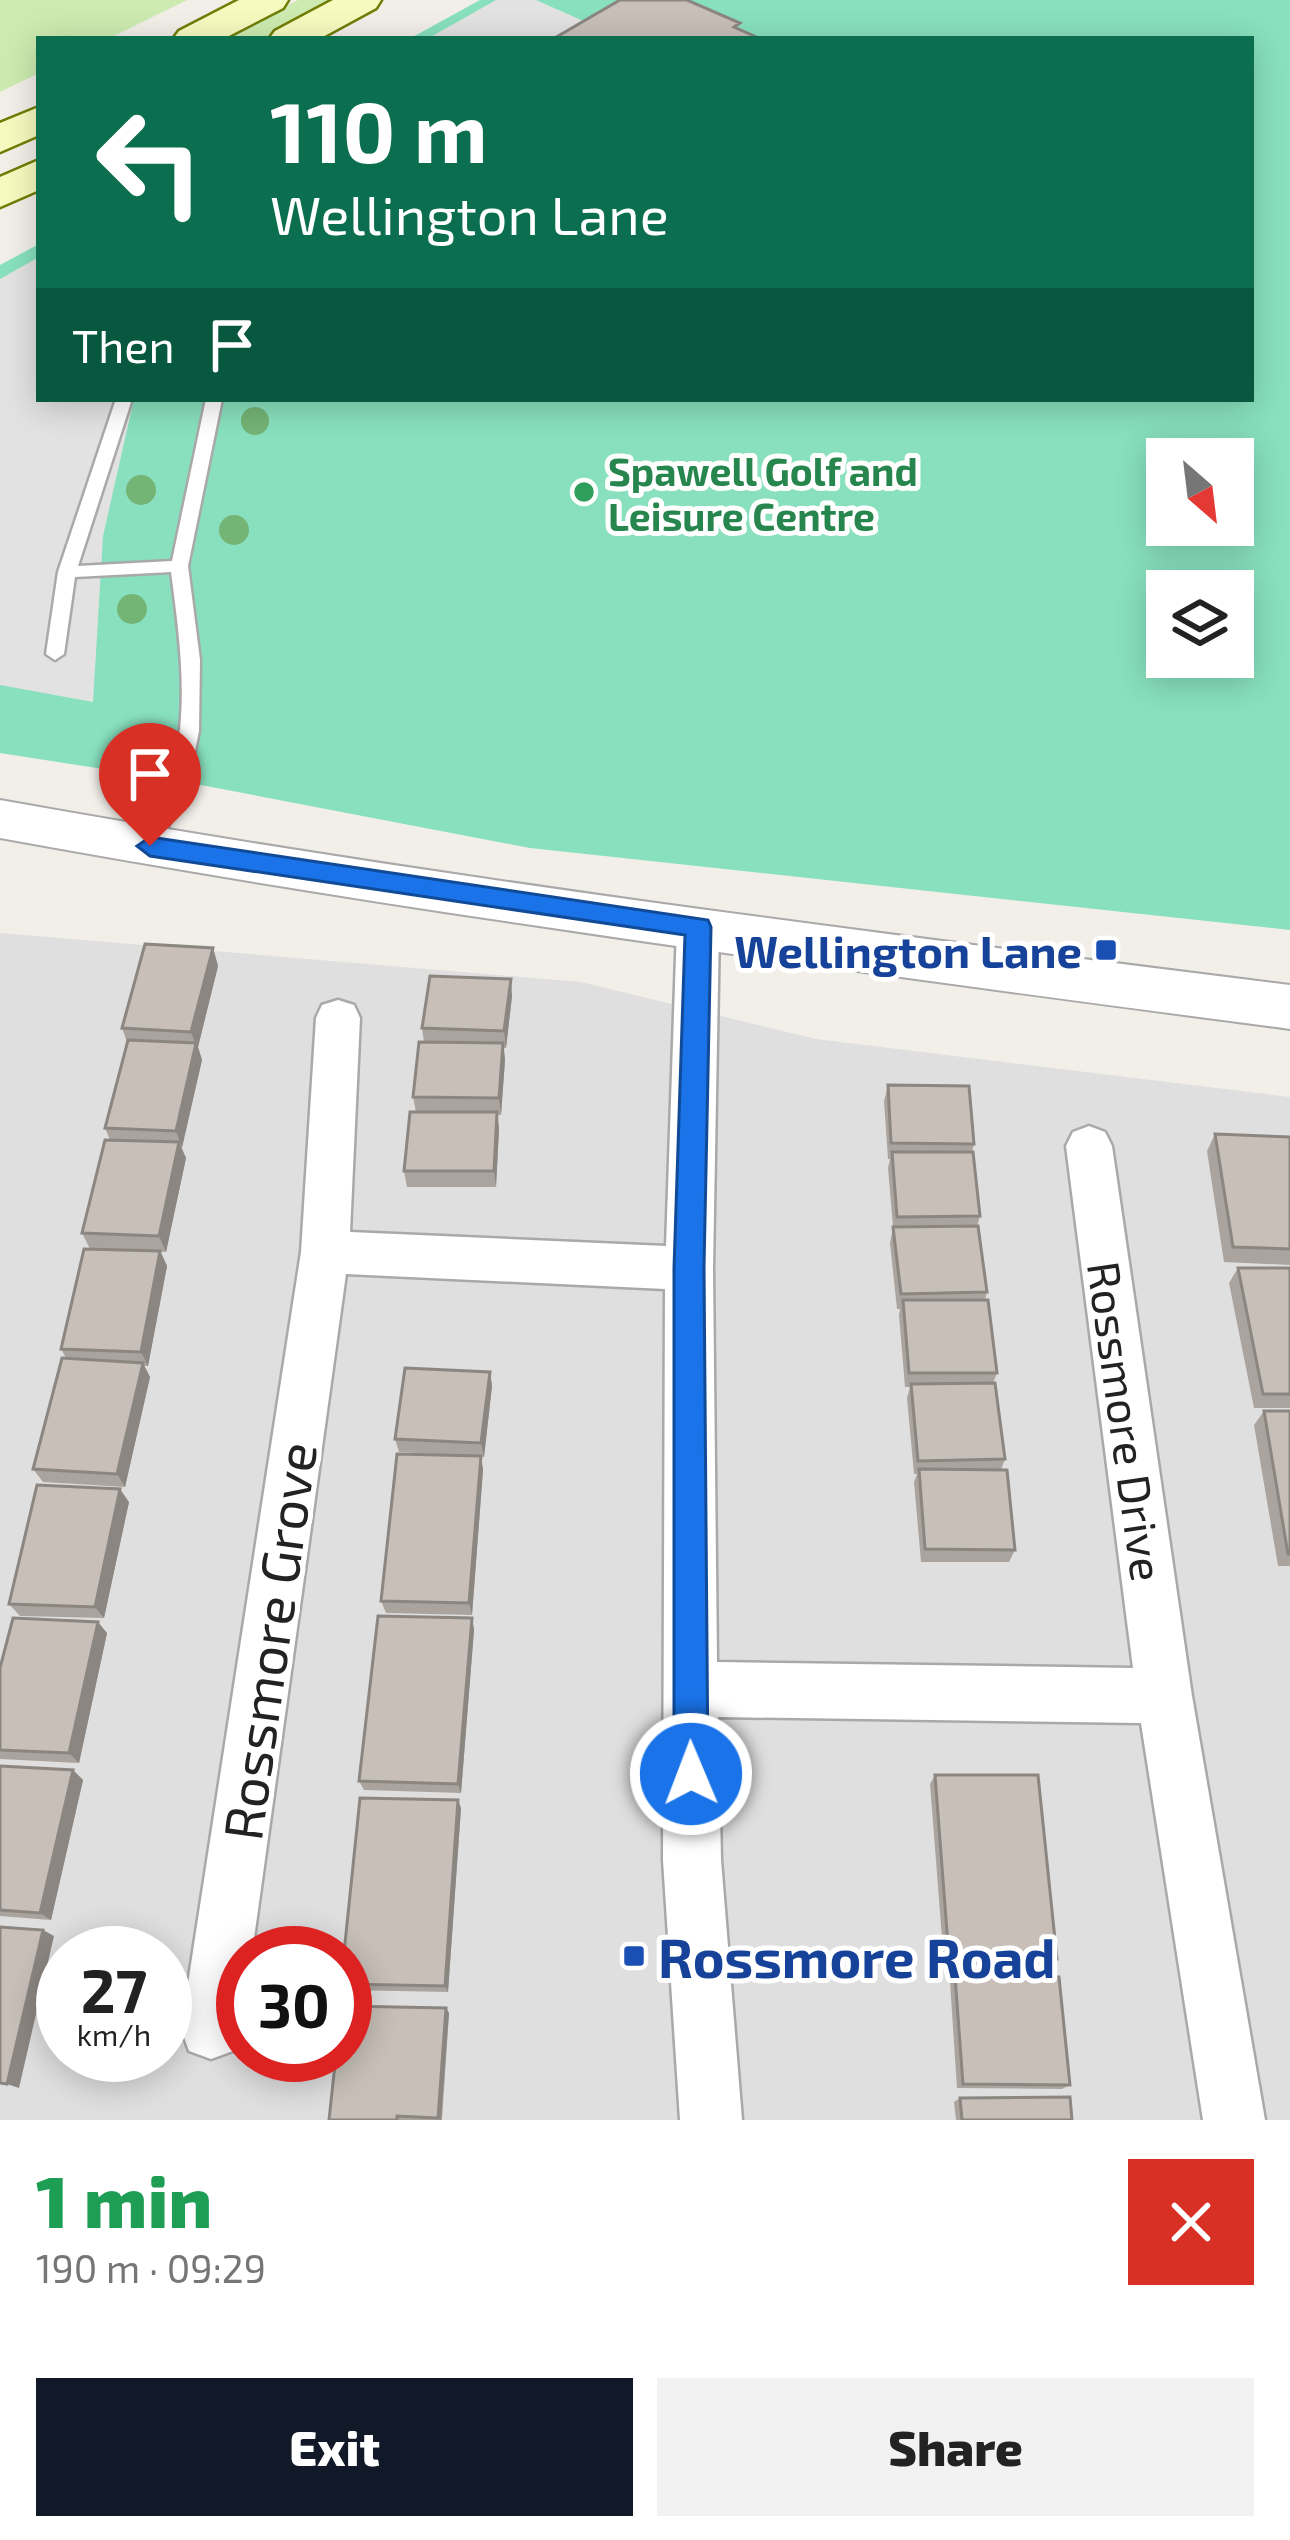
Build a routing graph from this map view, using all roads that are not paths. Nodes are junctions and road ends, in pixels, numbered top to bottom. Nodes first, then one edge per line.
1 (269, 0) edge
2 (362, 0) edge
3 (200, 36) edge
4 (295, 36) edge
5 (36, 121) edge
6 (0, 139) edge
7 (36, 175) edge
8 (0, 194) edge
9 (123, 402) edge
10 (213, 402) edge
11 (179, 566) junction
12 (68, 572) junction
13 (55, 654) dead end
14 (0, 819) edge
15 (150, 846) junction
16 (698, 927) junction
17 (1290, 1006) edge
18 (338, 1018) dead end
19 (1089, 1146) dead end
20 (325, 1252) junction
21 (689, 1268) junction
22 (690, 1689) junction
23 (1164, 1696) junction
24 (211, 2029) dead end
25 (711, 2120) edge
26 (1234, 2120) edge

1 - 3 main road
2 - 4 main road
5 - 6 main road
7 - 8 main road
9 - 12 lane
10 - 11 lane
11 - 12 lane
11 - 15 lane
12 - 13 lane
14 - 15 street
15 - 16 street
16 - 17 street
16 - 21 street
18 - 20 street, Rossmore Grove
19 - 23 street, Rossmore Drive
20 - 21 street
20 - 24 street, Rossmore Grove
21 - 22 street
22 - 23 street
22 - 25 street
23 - 26 street, Rossmore Drive

